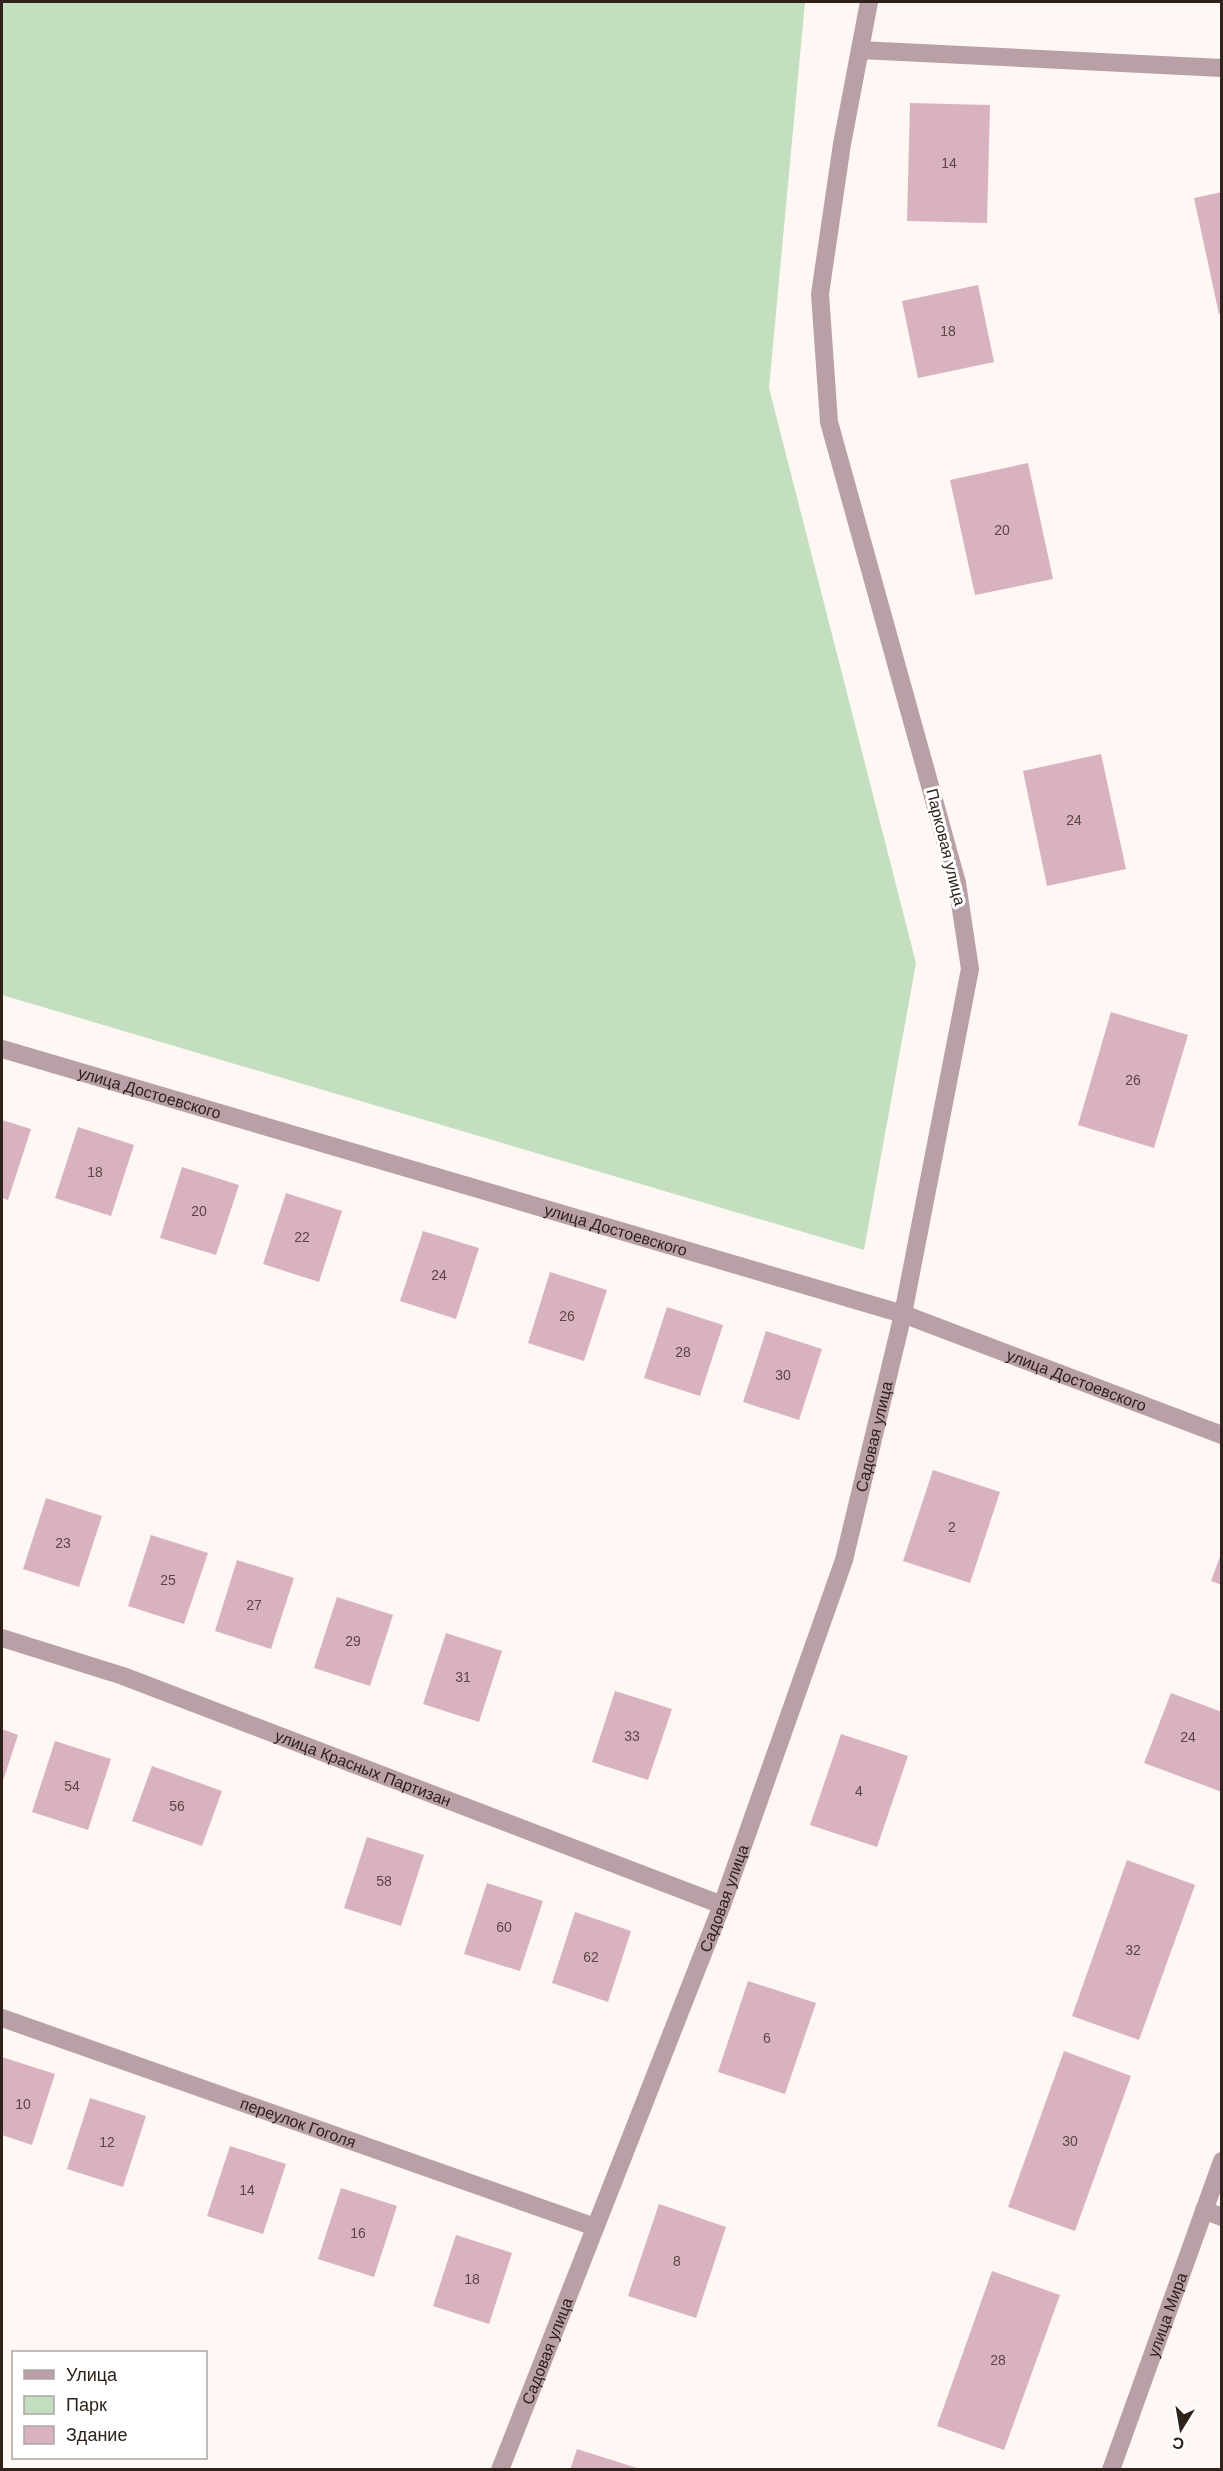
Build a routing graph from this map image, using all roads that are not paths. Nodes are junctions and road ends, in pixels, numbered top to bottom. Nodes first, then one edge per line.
1 (869, 2) edge
2 (860, 50) junction
3 (1221, 68) edge
4 (2, 1049) edge
5 (903, 1314) junction
6 (1221, 1435) edge
7 (2, 1638) edge
8 (722, 1905) junction
9 (2, 2018) edge
10 (1221, 2161) edge
11 (1204, 2210) junction
12 (1221, 2217) edge
13 (595, 2227) junction
14 (500, 2469) edge
15 (1111, 2469) edge

1 - 2 street, Парковая улица
2 - 3 street
2 - 5 street, Парковая улица
4 - 5 street, улица Достоевского
5 - 6 street, улица Достоевского
5 - 8 street, Садовая улица
7 - 8 street, улица Красных Партизан
8 - 13 street, Садовая улица
9 - 13 street, переулок Гоголя
10 - 11 street, улица Мира
11 - 12 street
11 - 15 street, улица Мира
13 - 14 street, Садовая улица

